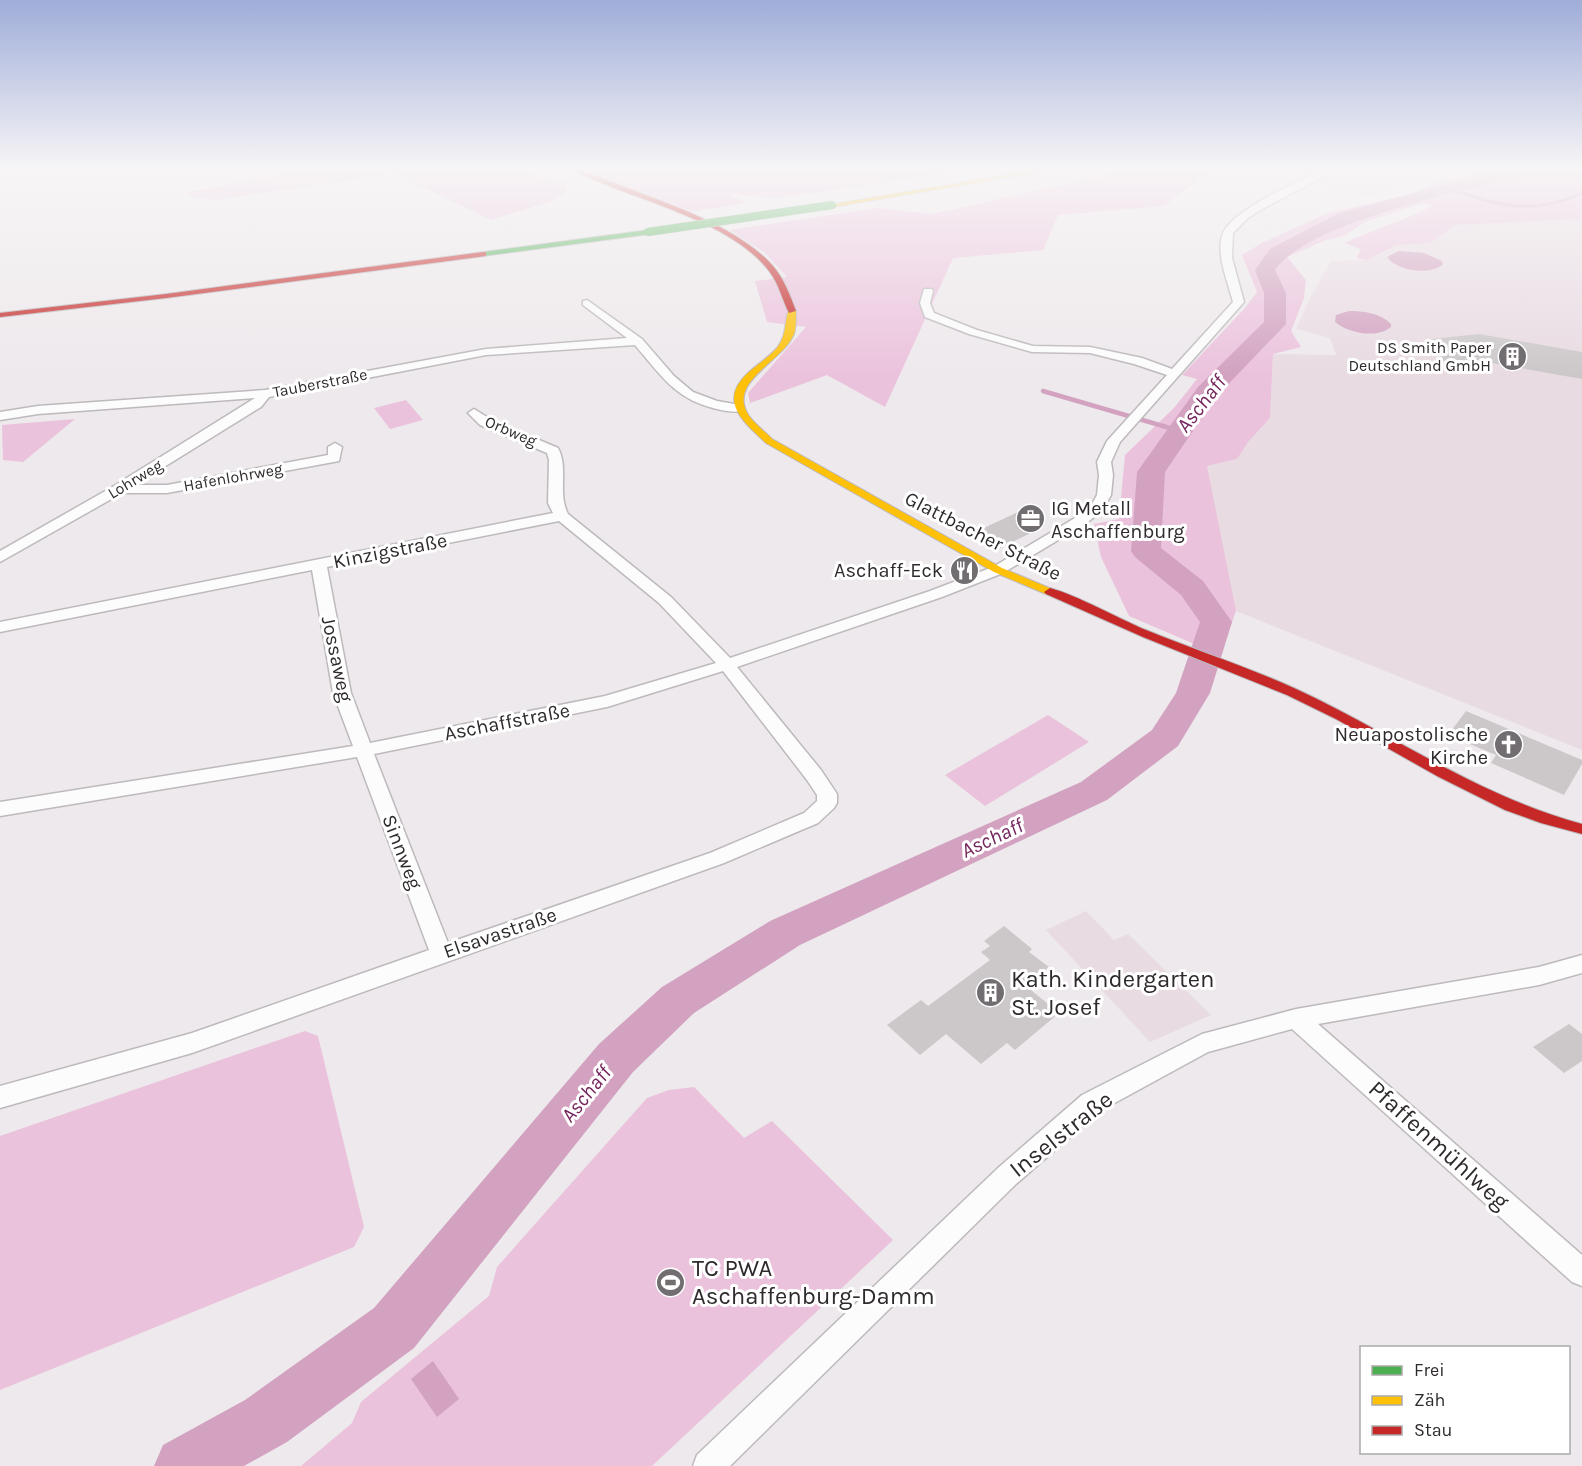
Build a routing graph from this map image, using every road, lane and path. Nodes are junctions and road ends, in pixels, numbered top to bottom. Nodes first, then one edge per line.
1 (556, 238) edge
2 (569, 238) edge
3 (735, 238) edge
4 (1227, 238) edge
5 (928, 291) dead end
6 (587, 303) dead end
7 (0, 306) edge
8 (0, 315) edge
9 (638, 341) junction
10 (1173, 374) junction
11 (266, 394) junction
12 (736, 408) junction
13 (474, 413) dead end
14 (0, 416) edge
15 (335, 447) dead end
16 (119, 489) junction
17 (562, 516) junction
18 (0, 557) edge
19 (319, 565) junction
20 (998, 570) junction
21 (0, 627) edge
22 (726, 665) junction
23 (363, 750) junction
24 (0, 809) edge
25 (1582, 830) edge
26 (441, 954) junction
27 (1582, 964) edge
28 (1296, 1017) junction
29 (0, 1097) edge
30 (1582, 1273) edge
31 (708, 1466) edge

1 - 7 main road
2 - 8 main road
3 - 12 main road
4 - 10 street, Aschaffstraße
5 - 10 street
6 - 9 street
9 - 11 street, Tauberstraße
9 - 12 street
10 - 20 street, Aschaffstraße
11 - 14 street, Tauberstraße
11 - 16 street, Lohrweg
12 - 20 main road, Glattbacher Straße
13 - 17 street, Orbweg
15 - 16 street, Hafenlohrweg
16 - 18 street, Lohrweg
17 - 19 street, Kinzigstraße
17 - 22 street
19 - 21 street, Kinzigstraße
19 - 23 street, Jossaweg
20 - 22 street, Aschaffstraße
20 - 25 main road, Glattbacher Straße
22 - 23 street, Aschaffstraße
22 - 26 street, Elsavastraße
23 - 24 street, Aschaffstraße
23 - 26 street, Sinnweg
26 - 29 street, Elsavastraße
27 - 28 street, Inselstraße
28 - 30 street, Pfaffenmühlweg
28 - 31 street, Inselstraße

